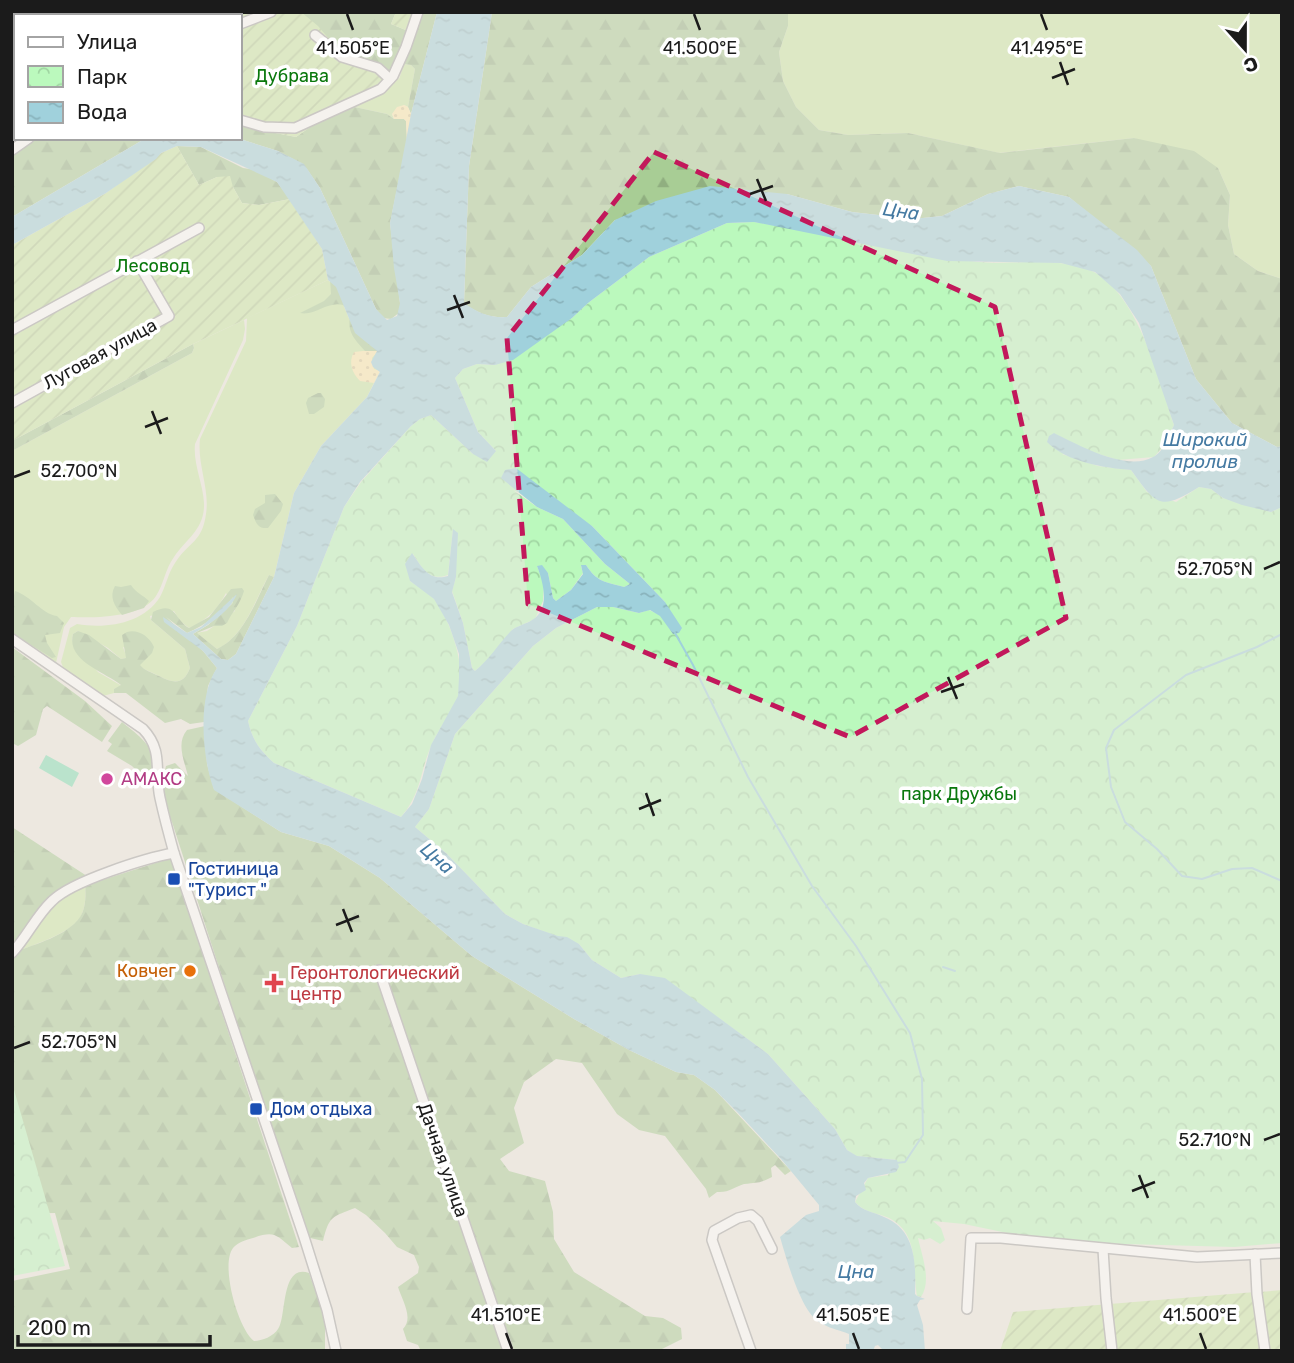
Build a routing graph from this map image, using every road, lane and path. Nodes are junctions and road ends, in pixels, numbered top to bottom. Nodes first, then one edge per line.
1 (418, 12) edge
2 (275, 13) edge
3 (242, 23) edge
4 (315, 35) dead end
5 (390, 79) junction
6 (242, 121) edge
7 (199, 228) dead end
8 (137, 261) junction
9 (12, 330) edge
10 (12, 403) edge
11 (12, 639) edge
12 (174, 853) junction
13 (12, 953) edge
14 (379, 970) dead end
15 (772, 1249) dead end
16 (1103, 1249) junction
17 (1282, 1253) edge
18 (1255, 1254) junction
19 (967, 1309) dead end
20 (336, 1351) edge
21 (508, 1351) edge
22 (751, 1351) edge
23 (1112, 1351) edge
24 (1265, 1351) edge

1 - 5 street
2 - 3 street
4 - 5 street
5 - 6 street
7 - 8 street
8 - 9 street
8 - 10 street, Луговая улица
11 - 12 street
12 - 13 street
12 - 20 street
14 - 21 street, Дачная улица
15 - 22 street
16 - 18 street
16 - 19 street
16 - 23 street
17 - 18 street
18 - 24 street

